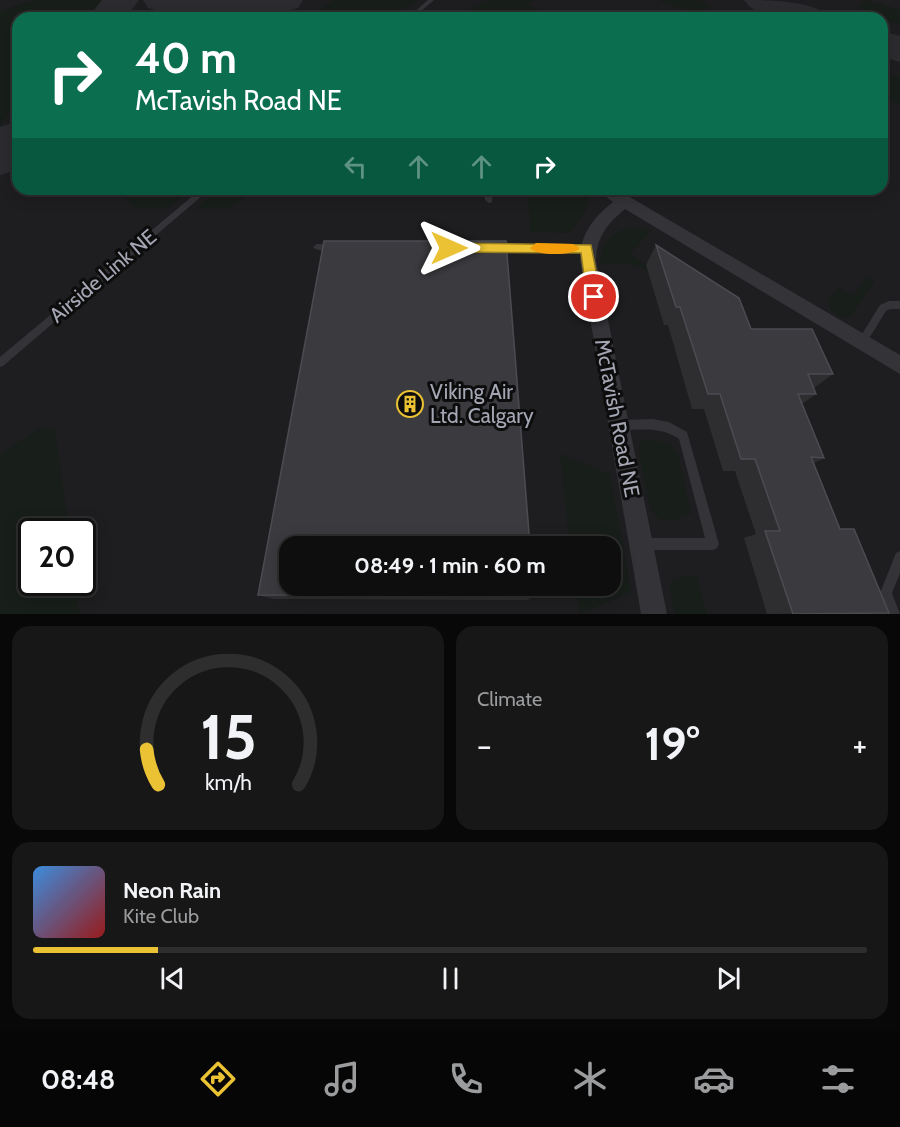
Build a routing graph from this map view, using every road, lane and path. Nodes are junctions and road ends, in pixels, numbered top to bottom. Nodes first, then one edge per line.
1 (431, 0) edge
2 (417, 12) edge
3 (199, 195) edge
4 (489, 195) edge
5 (614, 195) edge
6 (489, 200) dead end
7 (625, 201) junction
8 (317, 247) dead end
9 (348, 247) edge
10 (483, 248) edge
11 (587, 248) junction
12 (900, 305) edge
13 (862, 342) junction
14 (0, 363) edge
15 (900, 365) edge
16 (618, 425) junction
17 (641, 544) junction
18 (900, 557) edge
19 (654, 614) edge
20 (894, 614) edge

1 - 2 lane
3 - 14 lane, Airside Link NE
4 - 6 lane
5 - 7 street
7 - 11 street
7 - 13 street
8 - 9 lane
10 - 11 lane
11 - 16 street, McTavish Road NE
12 - 13 lane
13 - 15 street
16 - 17 street, McTavish Road NE
16 - 17 lane
17 - 19 street, McTavish Road NE
18 - 20 lane

